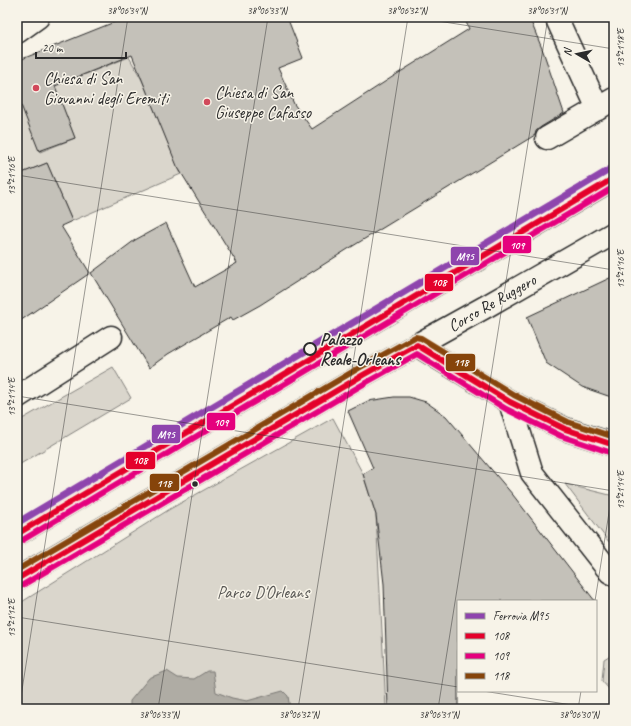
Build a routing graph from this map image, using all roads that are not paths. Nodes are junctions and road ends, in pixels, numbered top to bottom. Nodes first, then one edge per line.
1 (38, 17) edge
2 (556, 17) edge
3 (17, 32) edge
4 (606, 104) edge
5 (547, 138) dead end
6 (614, 178) edge
7 (614, 232) edge
8 (111, 338) dead end
9 (417, 345) junction
10 (17, 397) edge
11 (510, 402) junction
12 (614, 444) edge
13 (17, 534) edge
14 (614, 574) edge
15 (17, 579) edge

1 - 3 main road
2 - 4 main road
4 - 5 main road
6 - 13 main road
7 - 9 main road, Corso Re Ruggero
8 - 10 main road
9 - 11 main road
9 - 15 main road, Corso Re Ruggero
11 - 12 main road
11 - 14 main road

